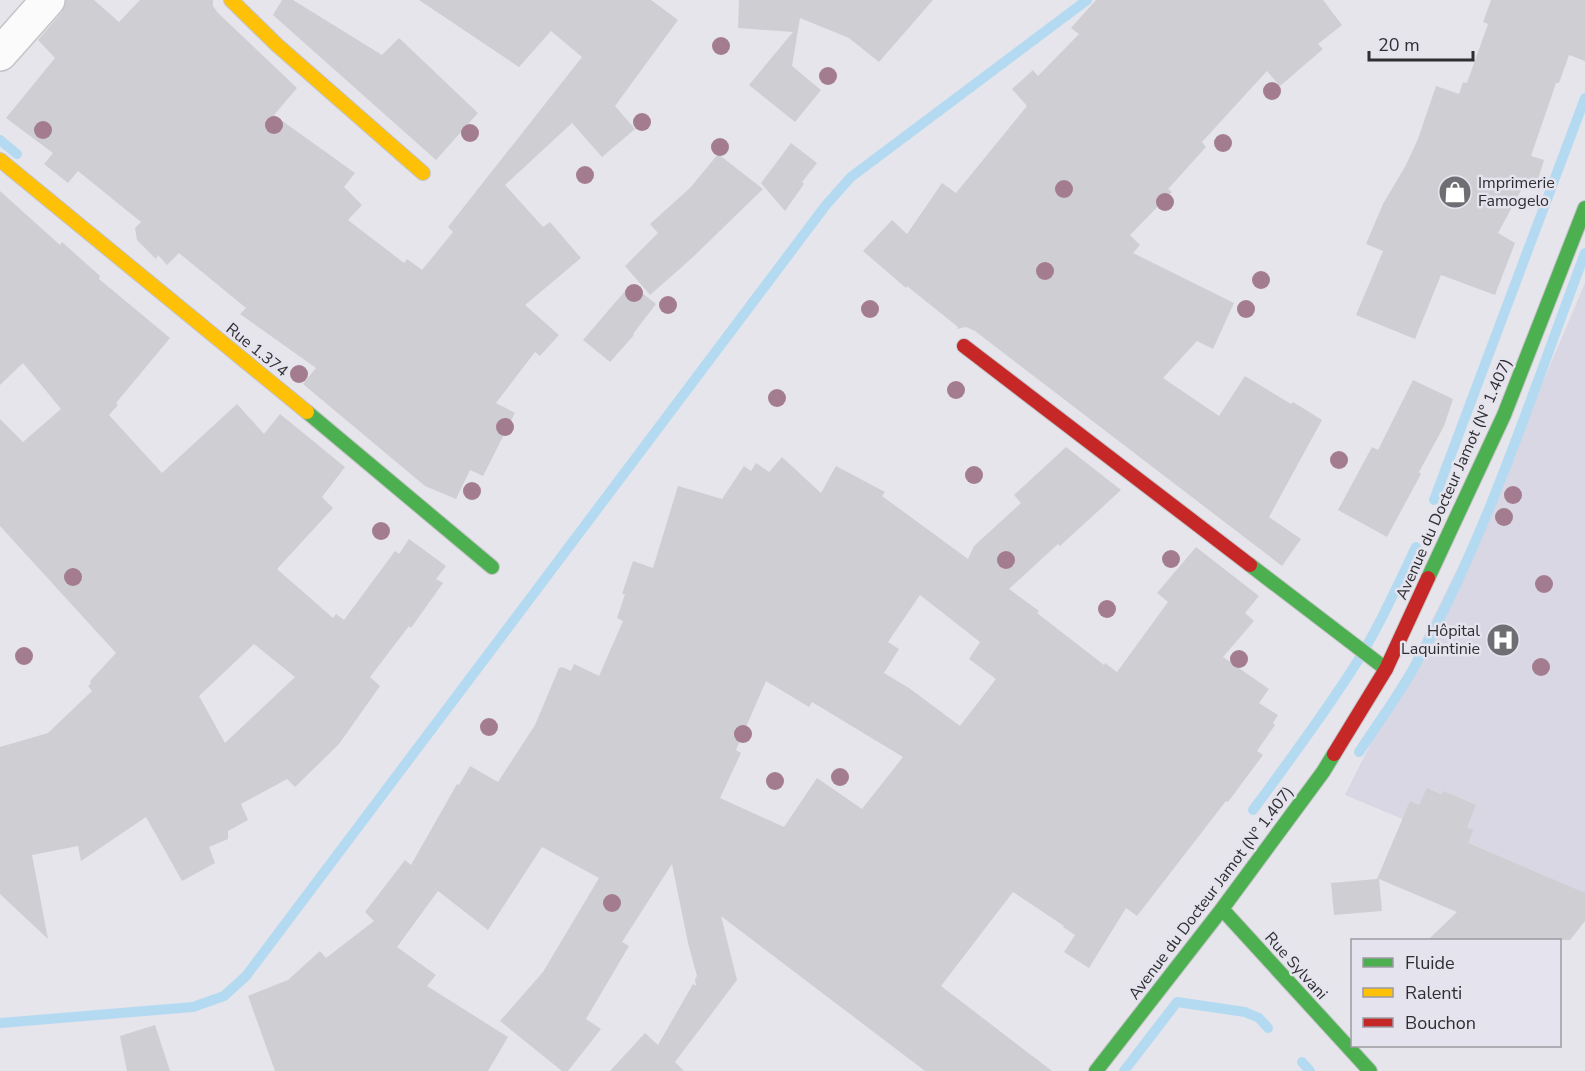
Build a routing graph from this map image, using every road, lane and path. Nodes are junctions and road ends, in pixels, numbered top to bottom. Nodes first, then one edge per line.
1 (48, 0) edge
2 (231, 0) edge
3 (0, 54) edge
4 (0, 160) edge
5 (423, 173) dead end
6 (1585, 208) edge
7 (964, 346) dead end
8 (492, 567) dead end
9 (1386, 669) junction
10 (1222, 909) junction
11 (1096, 1071) edge
12 (1370, 1071) edge

1 - 3 street
2 - 5 street
4 - 8 street, Rue 1.374
6 - 9 street, Avenue du Docteur Jamot (N° 1.407)
7 - 9 street
9 - 10 street, Avenue du Docteur Jamot (N° 1.407)
10 - 11 street, Avenue du Docteur Jamot (N° 1.407)
10 - 12 street, Rue Sylvani

